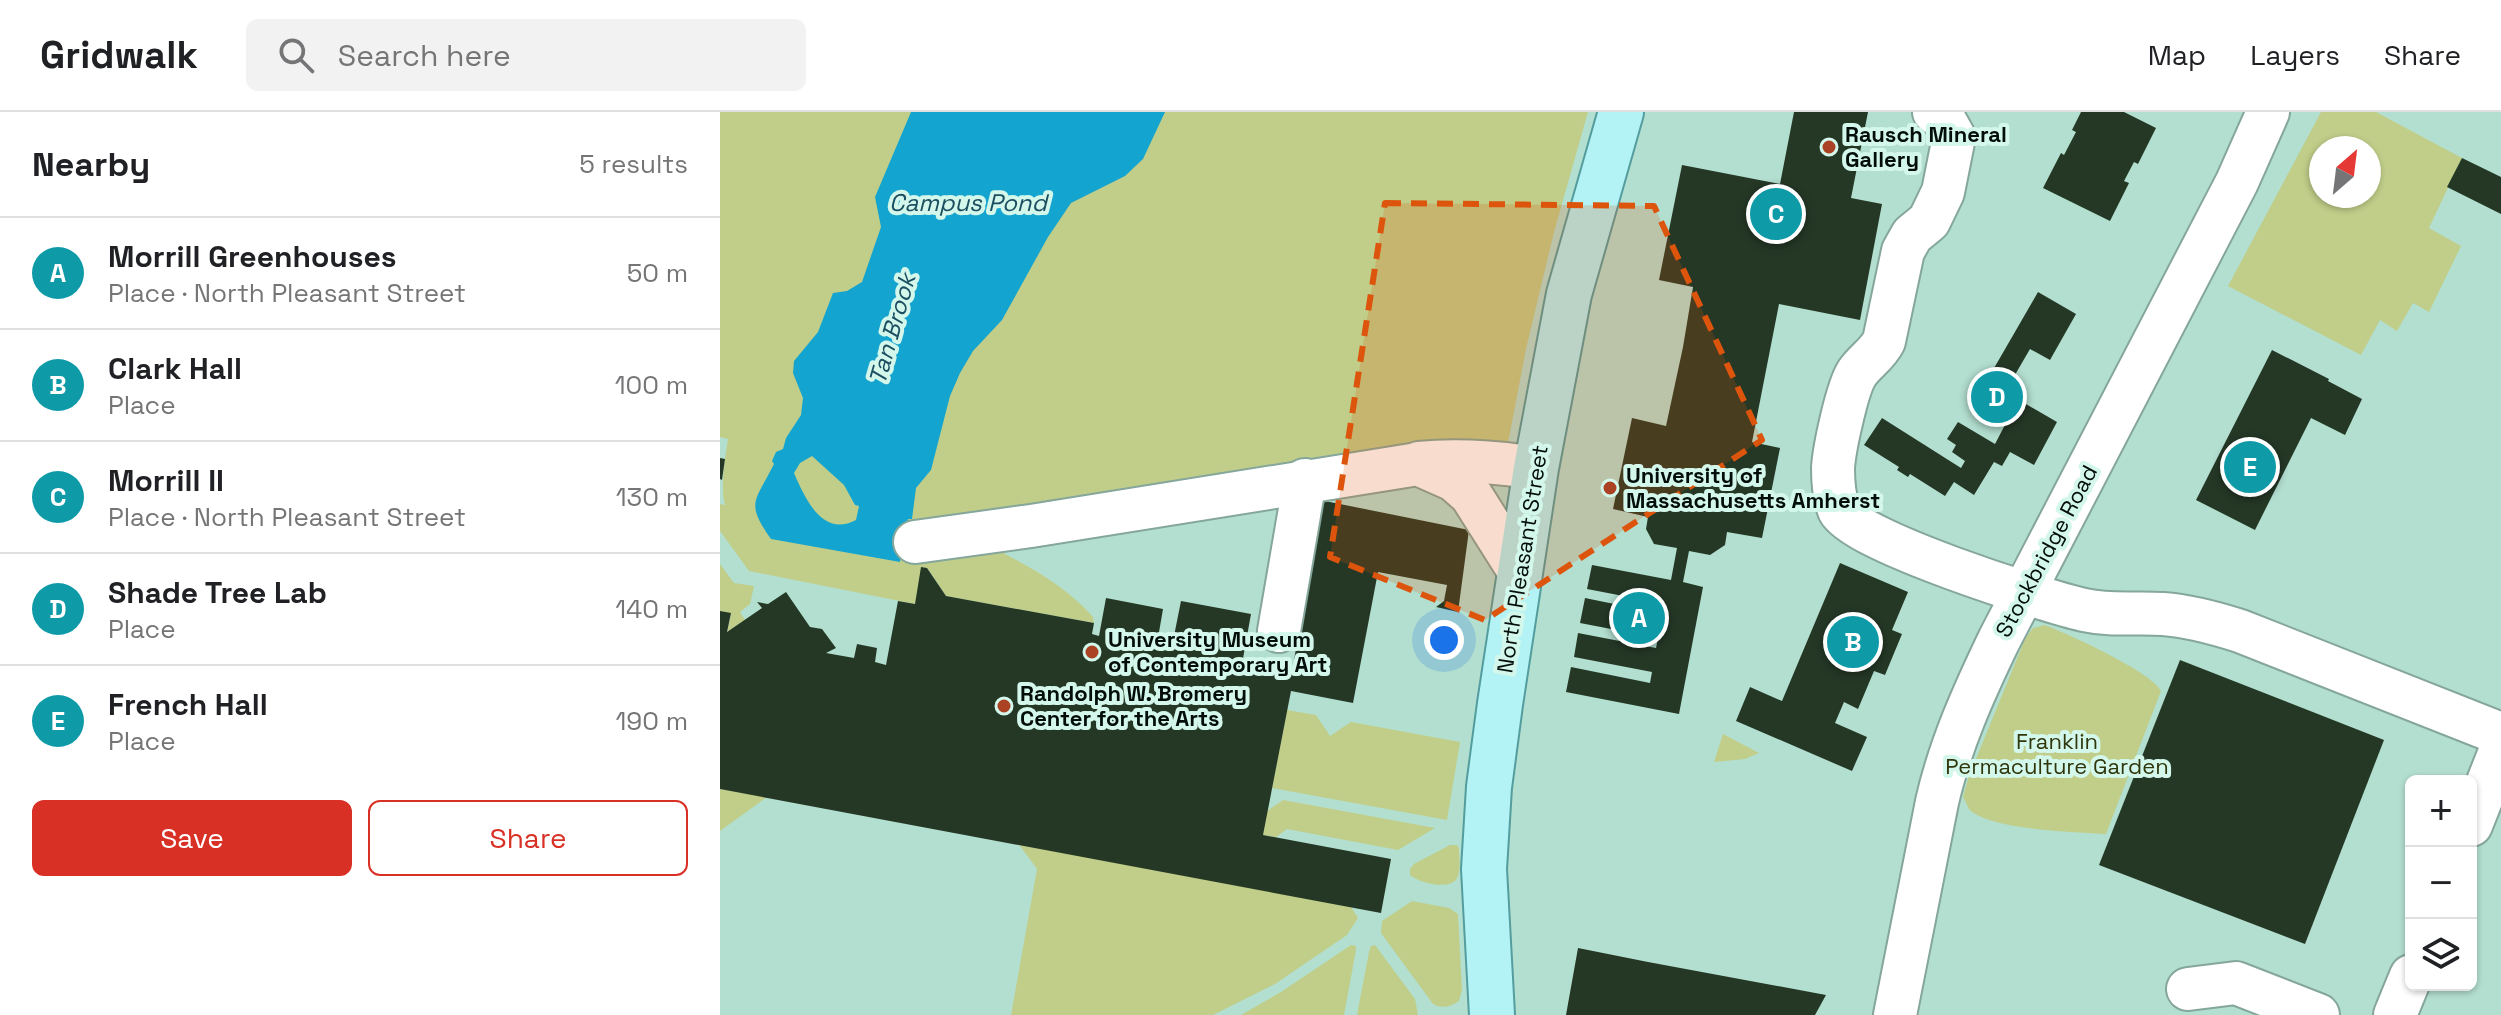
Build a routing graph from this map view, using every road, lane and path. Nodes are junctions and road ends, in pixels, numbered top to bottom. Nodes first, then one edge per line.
1 (1621, 112) edge
2 (1934, 112) edge
3 (2268, 112) edge
4 (1418, 464) junction
5 (1536, 468) junction
6 (1305, 480) junction
7 (915, 542) dead end
8 (1519, 571) junction
9 (2025, 592) junction
10 (1279, 631) dead end
11 (2501, 734) edge
12 (2501, 749) edge
13 (2477, 810) edge
14 (2188, 989) dead end
15 (2405, 991) edge
16 (1492, 1015) edge
17 (1895, 1015) edge
18 (2318, 1015) edge
19 (2395, 1015) edge

1 - 5 main road, North Pleasant Street
2 - 9 street
3 - 9 street, Stockbridge Road
4 - 5 street
4 - 6 street
4 - 8 street
5 - 8 main road, North Pleasant Street
6 - 7 street
6 - 10 street
8 - 16 main road, North Pleasant Street
9 - 11 street
9 - 17 street, Stockbridge Road
12 - 13 street
14 - 18 street
15 - 19 street

